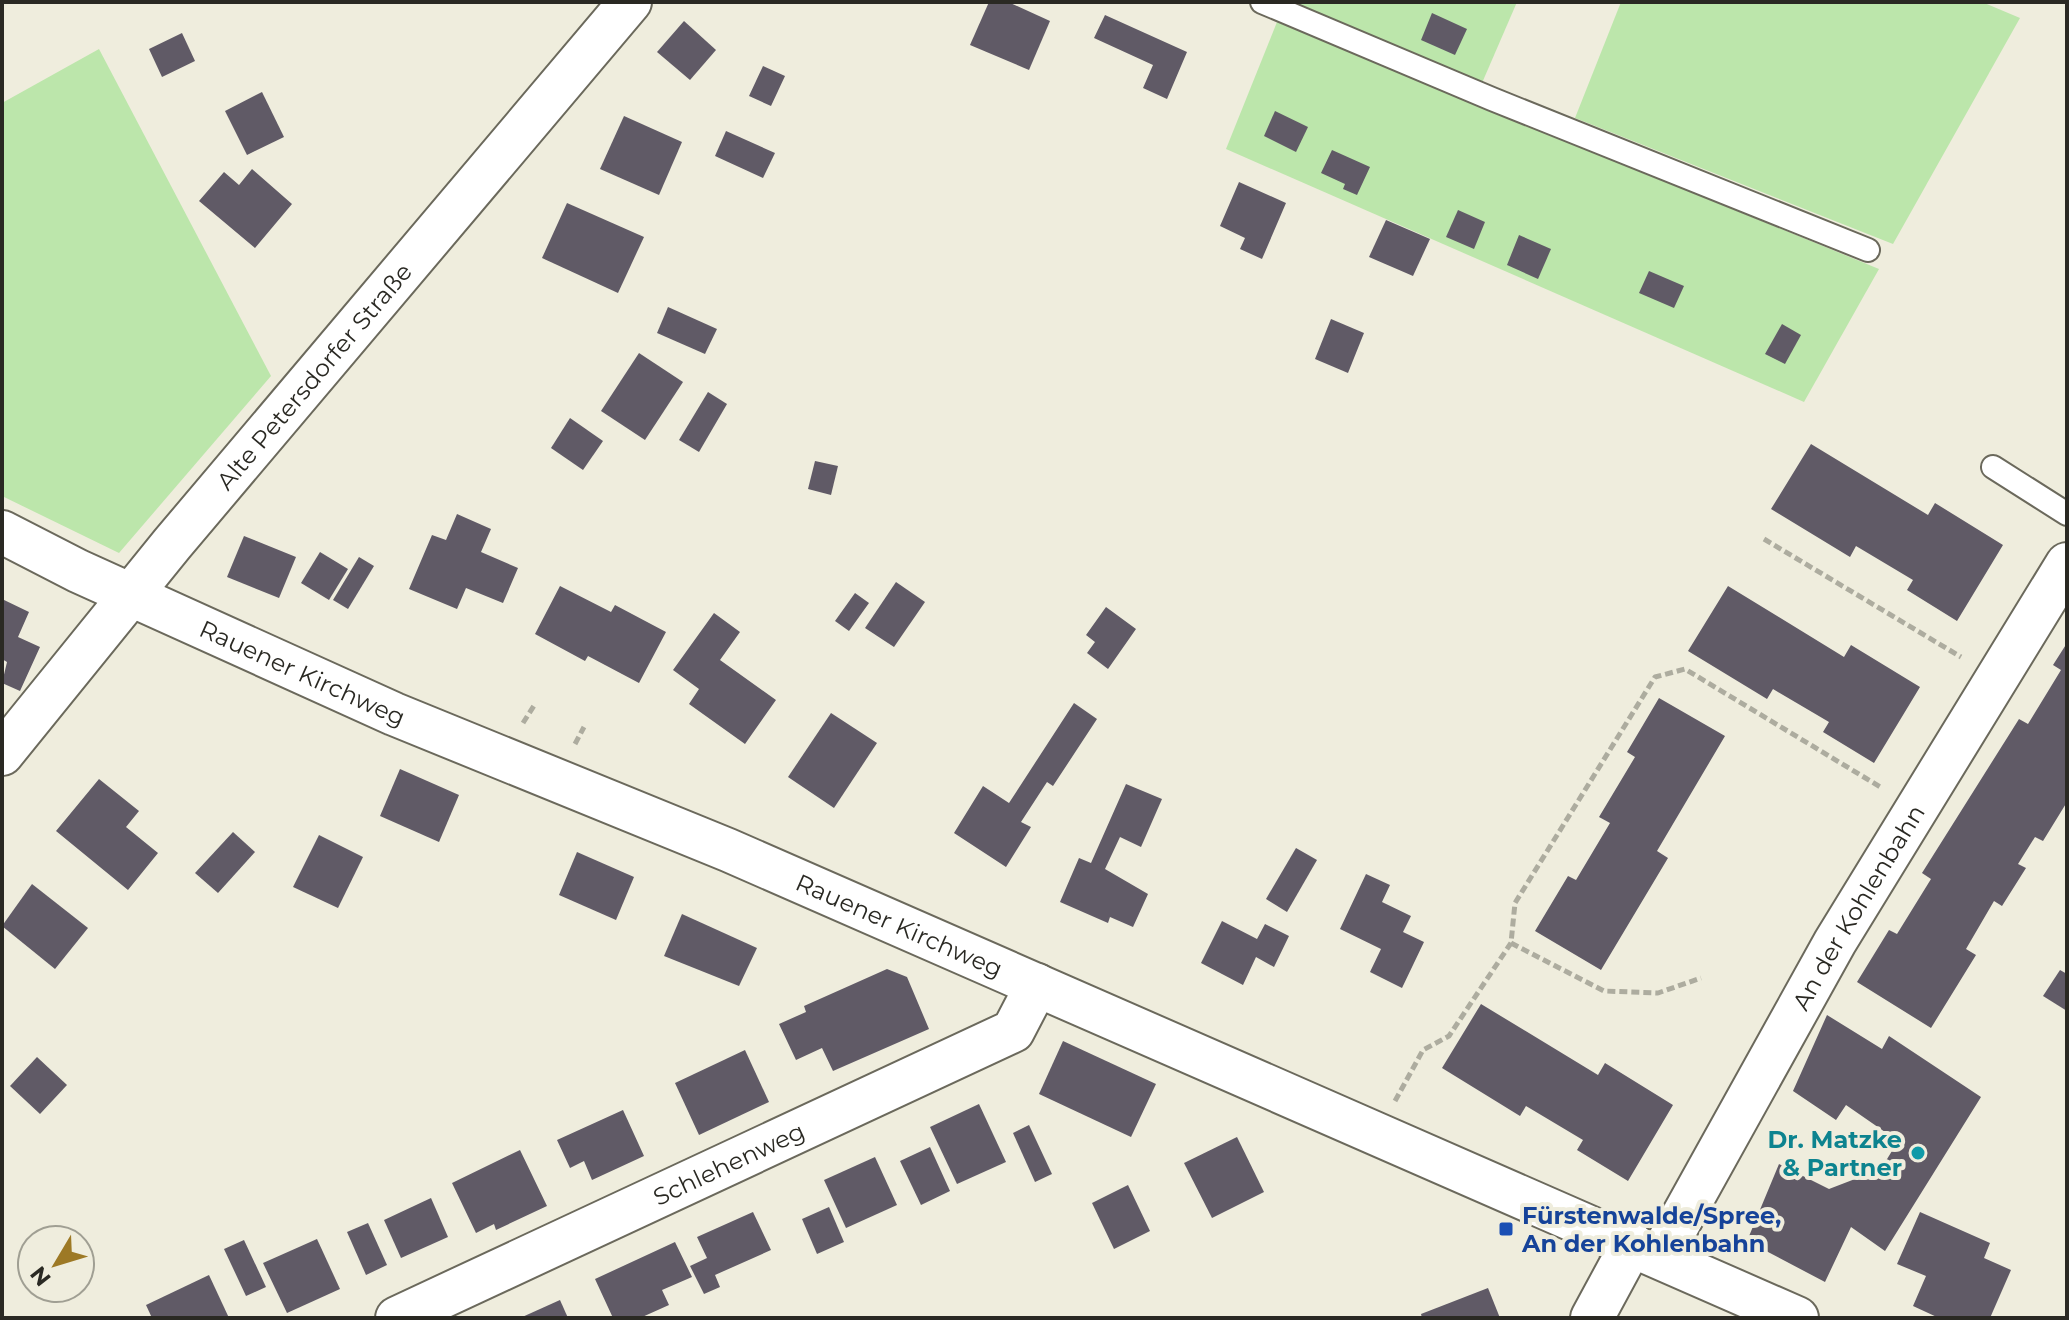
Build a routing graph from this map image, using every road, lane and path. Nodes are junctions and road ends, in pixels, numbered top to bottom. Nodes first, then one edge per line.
1 (630, 2) edge
2 (1262, 2) edge
3 (1868, 250) dead end
4 (1993, 467) dead end
5 (2067, 514) edge
6 (2, 532) edge
7 (1764, 539) dead end
8 (2067, 564) edge
9 (133, 596) junction
10 (1996, 678) junction
11 (2, 754) edge
12 (1916, 809) junction
13 (1511, 943) junction
14 (1701, 978) dead end
15 (1037, 985) junction
16 (1377, 1133) junction
17 (1646, 1251) junction
18 (397, 1318) edge
19 (1592, 1318) edge
20 (1797, 1318) edge

1 - 9 street, Alte Petersdorfer Straße
2 - 3 lane
4 - 5 lane
6 - 9 street, Rauener Kirchweg
7 - 10 path
8 - 10 street, An der Kohlenbahn
9 - 11 street, Alte Petersdorfer Straße
9 - 15 street, Rauener Kirchweg
10 - 12 street, An der Kohlenbahn
12 - 13 path
12 - 17 street, An der Kohlenbahn
13 - 14 path
13 - 16 path
15 - 16 street, Rauener Kirchweg
15 - 18 street, Schlehenweg
16 - 17 street, Rauener Kirchweg
17 - 19 street, An der Kohlenbahn
17 - 20 street, Rauener Kirchweg

